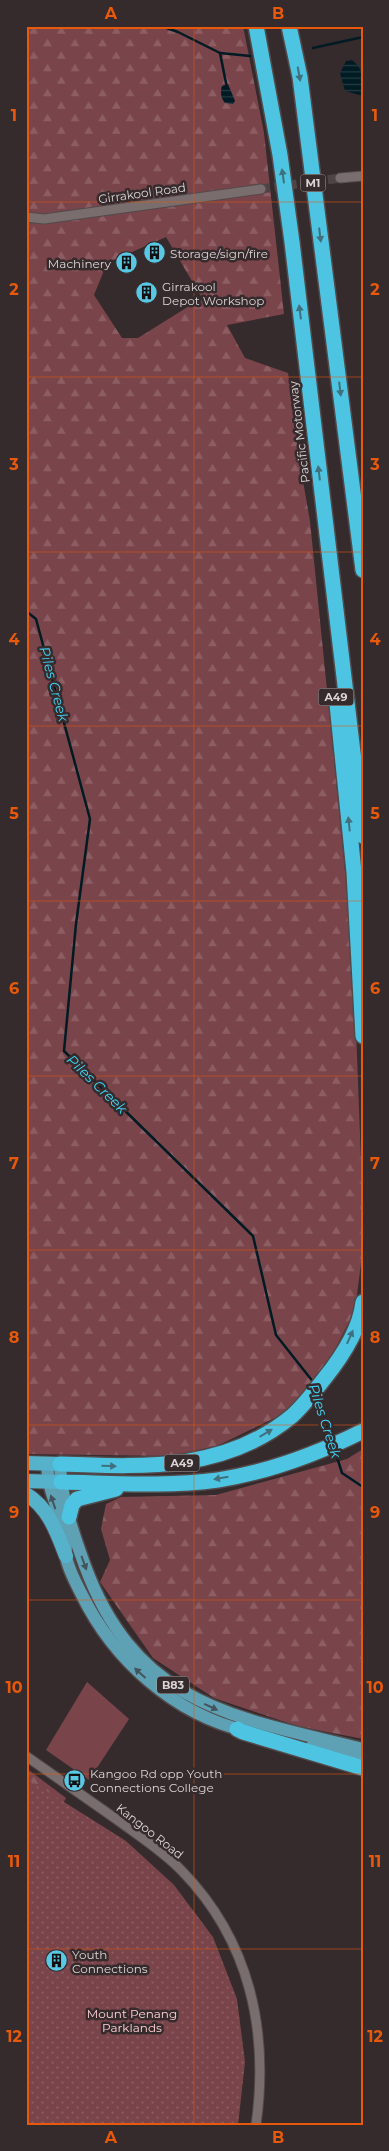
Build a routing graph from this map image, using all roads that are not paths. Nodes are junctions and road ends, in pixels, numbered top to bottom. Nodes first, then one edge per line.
1 (256, 26) edge
2 (289, 26) edge
3 (363, 176) edge
4 (340, 178) tunnel mouth
5 (261, 189) tunnel mouth
6 (26, 217) edge
7 (325, 522) junction
8 (361, 540) edge
9 (363, 570) edge
10 (363, 836) edge
11 (363, 1036) edge
12 (363, 1302) edge
13 (363, 1431) edge
14 (26, 1463) edge
15 (53, 1464) junction
16 (26, 1481) edge
17 (54, 1482) junction
18 (142, 1484) junction
19 (26, 1494) edge
20 (69, 1517) junction
21 (66, 1556) junction
22 (237, 1728) junction
23 (363, 1749) edge
24 (26, 1756) edge
25 (363, 1758) edge
26 (363, 1768) edge
27 (256, 2125) edge

7 -> 1 highway, Pacific Motorway / M1
2 -> 8 highway, M1
3 - 4 street
5 - 6 street, Girrakool Road
7 - 10 highway, Pacific Motorway / M1
11 -> 7 highway, A49
8 - 9 highway, M1
15 -> 12 highway, A49
13 -> 18 highway, A49
14 - 15 highway, A49
15 - 17 main road, B83
16 - 17 highway, A49
17 - 18 highway, A49
17 - 20 main road, B83
21 -> 17 main road, B83
18 - 20 highway
19 - 21 highway
20 -> 23 main road, B83
22 -> 21 main road, B83
22 - 25 main road, B83
22 - 26 highway
24 - 27 street, Kangoo Road

